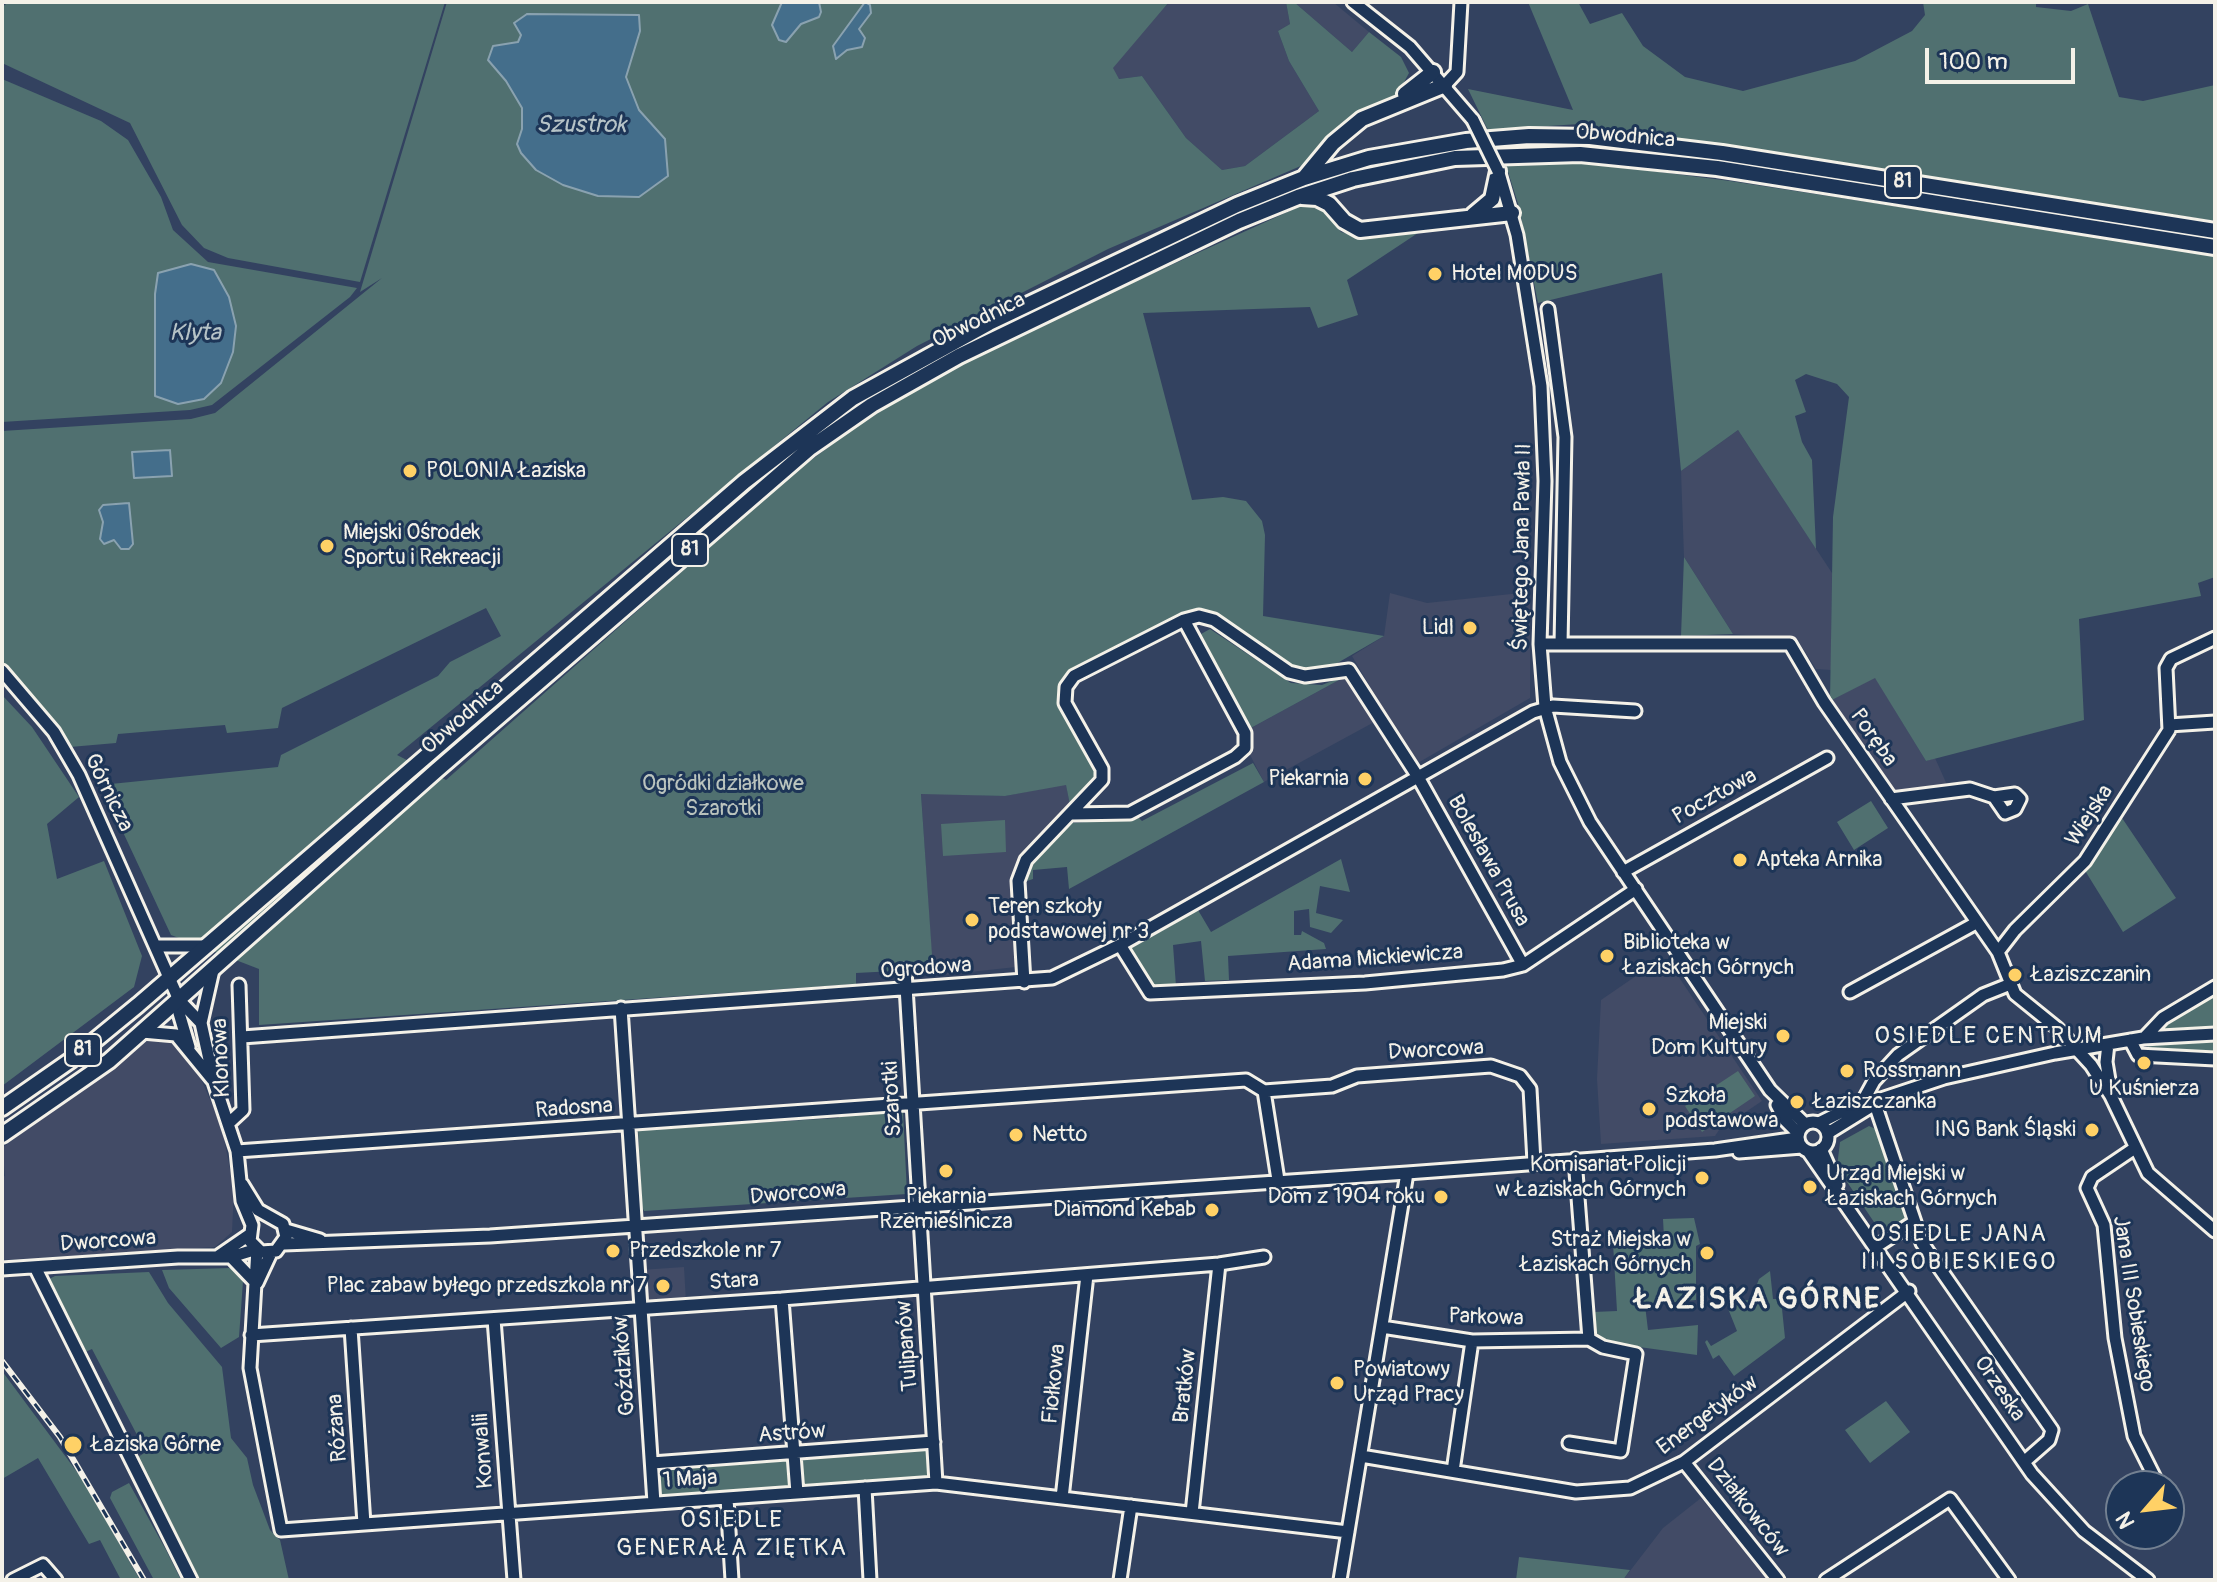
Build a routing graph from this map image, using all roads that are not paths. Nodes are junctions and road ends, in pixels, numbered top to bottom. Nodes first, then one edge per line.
1 (1353, 2) edge
2 (1461, 2) edge
3 (1457, 66) junction
4 (1433, 72) junction
5 (1445, 85) junction
6 (1395, 103) junction
7 (1349, 128) junction
8 (1369, 158) junction
9 (1498, 171) junction
10 (1304, 178) junction
11 (1353, 179) junction
12 (1298, 197) junction
13 (1338, 213) junction
14 (1512, 213) junction
15 (1473, 215) junction
16 (2215, 231) edge
17 (2215, 247) edge
18 (1548, 309) dead end
19 (1184, 620) junction
20 (2215, 638) edge
21 (1540, 644) junction
22 (1561, 644) junction
23 (2, 671) edge
24 (1545, 707) junction
25 (1635, 711) dead end
26 (2215, 722) edge
27 (2169, 725) junction
28 (1827, 758) dead end
29 (1418, 777) junction
30 (1994, 797) dead end
31 (1891, 799) junction
32 (1072, 814) junction
33 (1623, 872) junction
34 (1636, 889) junction
35 (1976, 923) junction
36 (1120, 945) junction
37 (158, 946) junction
38 (205, 946) junction
39 (1998, 952) junction
40 (1523, 965) junction
41 (213, 970) junction
42 (905, 970) dead end
43 (169, 977) junction
44 (1024, 982) junction
45 (239, 985) dead end
46 (2008, 985) junction
47 (2215, 987) edge
48 (907, 990) junction
49 (1850, 992) dead end
50 (179, 1000) junction
51 (621, 1008) junction
52 (201, 1023) junction
53 (142, 1032) junction
54 (2215, 1034) edge
55 (242, 1037) junction
56 (2143, 1038) junction
57 (2130, 1040) junction
58 (2108, 1044) junction
59 (189, 1048) junction
60 (2078, 1049) junction
61 (2215, 1059) edge
62 (214, 1082) junction
63 (1770, 1090) junction
64 (1264, 1091) junction
65 (2111, 1096) junction
66 (1873, 1101) junction
67 (913, 1105) junction
68 (2, 1108) edge
69 (1785, 1120) junction
70 (229, 1123) junction
71 (1819, 1123) junction
72 (629, 1125) junction
73 (1828, 1133) junction
74 (2, 1135) edge
75 (1802, 1139) junction
76 (1777, 1140) junction
77 (2135, 1148) junction
78 (1821, 1149) junction
79 (1715, 1150) junction
80 (237, 1151) junction
81 (1575, 1159) junction
82 (1534, 1162) junction
83 (1407, 1173) junction
84 (1278, 1180) junction
85 (242, 1184) junction
86 (1843, 1196) junction
87 (919, 1206) junction
88 (266, 1216) junction
89 (1914, 1222) junction
90 (636, 1226) junction
91 (250, 1230) junction
92 (286, 1230) junction
93 (2215, 1231) edge
94 (321, 1240) junction
95 (284, 1244) junction
96 (1877, 1246) junction
97 (257, 1249) junction
98 (271, 1253) junction
99 (217, 1257) junction
100 (231, 1257) junction
101 (1264, 1257) dead end
102 (1219, 1264) junction
103 (35, 1267) junction
104 (2, 1269) edge
105 (1087, 1275) junction
106 (257, 1284) junction
107 (925, 1287) junction
108 (1909, 1291) junction
109 (782, 1299) junction
110 (641, 1309) junction
111 (494, 1319) junction
112 (1382, 1327) junction
113 (351, 1328) junction
114 (251, 1335) junction
115 (1589, 1339) junction
116 (1472, 1341) junction
117 (934, 1442) junction
118 (1569, 1443) dead end
119 (794, 1454) junction
120 (1361, 1456) junction
121 (1684, 1462) junction
122 (2024, 1462) junction
123 (652, 1463) junction
124 (2151, 1470) edge
125 (1453, 1471) junction
126 (936, 1483) junction
127 (865, 1488) junction
128 (797, 1493) junction
129 (727, 1498) junction
130 (1062, 1498) junction
131 (654, 1503) junction
132 (1131, 1506) junction
133 (1192, 1513) junction
134 (509, 1514) junction
135 (364, 1524) junction
136 (1348, 1532) junction
137 (2010, 1579) edge
138 (13, 1580) edge
139 (56, 1580) edge
140 (191, 1580) edge
141 (514, 1580) edge
142 (732, 1580) edge
143 (870, 1580) edge
144 (1120, 1580) edge
145 (1340, 1580) edge
146 (1778, 1580) edge
147 (1826, 1580) edge
148 (2148, 1580) edge

1 - 4 street, Świętego Jana Pawła II
2 - 3 street
3 - 4 street
3 - 5 street
4 - 5 street, Świętego Jana Pawła II
4 - 6 main road
5 - 6 main road
5 - 9 street, Świętego Jana Pawła II, bridge
6 - 7 main road
7 - 8 main road
7 - 10 main road
8 - 10 main road, Obwodnica / 81
8 - 16 main road, Obwodnica / 81
9 - 14 street, Świętego Jana Pawła II
9 - 15 main road
10 - 38 main road, Obwodnica / 81
11 - 12 main road, Obwodnica / 81
11 - 13 main road
11 - 17 main road, Obwodnica / 81
12 - 13 main road
12 - 41 main road, Obwodnica / 81
13 - 15 main road
14 - 15 main road
14 - 21 street, Świętego Jana Pawła II
18 - 22 street, Świętego Jana Pawła II
19 - 29 street, Bolesława Prusa
19 - 32 street
19 - 32 street
20 - 27 street
21 - 22 street, Poręba
21 - 24 street, Świętego Jana Pawła II
22 - 31 street, Poręba
23 - 37 street, Górnicza
24 - 25 street
24 - 29 street, Ogrodowa
24 - 33 street, Świętego Jana Pawła II
26 - 27 street
27 - 39 street, Wiejska
28 - 33 street, Pocztowa
29 - 36 street, Ogrodowa
29 - 40 street, Bolesława Prusa
30 - 31 street
31 - 35 street, Poręba
32 - 44 street
33 - 34 street, Świętego Jana Pawła II
34 - 40 street, Adama Mickiewicza
34 - 63 street, Świętego Jana Pawła II
35 - 39 street, Poręba
35 - 49 street
36 - 40 street, Adama Mickiewicza
36 - 44 street, Ogrodowa
37 - 38 street
37 - 43 street, Górnicza
38 - 43 main road, Obwodnica / 81
39 - 46 street, Poręba
41 - 50 main road, Obwodnica / 81
41 - 52 street
42 - 48 street, Szarotki
43 - 50 street, Górnicza
43 - 68 main road, Obwodnica / 81
44 - 48 street, Ogrodowa
45 - 55 street, Klonowa
46 - 60 street
46 - 66 street
47 - 56 street
48 - 51 street, Ogrodowa
48 - 67 street, Szarotki
50 - 52 street
50 - 53 main road, Obwodnica / 81
50 - 59 street
51 - 55 street, Ogrodowa
51 - 72 street, Goździków
52 - 62 street
53 - 59 street
53 - 74 main road, Obwodnica / 81
54 - 56 street
55 - 70 street, Klonowa
56 - 57 street
57 - 58 street
57 - 61 street
58 - 60 street
58 - 65 street
59 - 62 street
60 - 65 street
60 - 66 street
62 - 70 street
63 - 69 street, Świętego Jana Pawła II
63 - 75 street, Świętego Jana Pawła II
64 - 67 street, Dworcowa
64 - 82 street, Dworcowa
64 - 84 street
65 - 77 street
66 - 71 street
66 - 73 street
66 - 89 street
67 - 72 street, Radosna
67 - 87 street, Szarotki
69 - 75 street, Świętego Jana Pawła II
69 - 76 street
70 - 80 street
71 - 73 street
71 - 75 street
72 - 80 street, Radosna
72 - 90 street, Goździków
73 - 78 street
75 - 76 street, Dworcowa
75 - 78 street
75 - 79 street, Dworcowa
75 - 86 street, Orzeska
76 - 79 street, Dworcowa
77 - 93 street
77 - 124 street, Jana III Sobieskiego
78 - 86 street, Orzeska
79 - 81 street, Dworcowa
80 - 85 street
81 - 82 street, Dworcowa
81 - 115 street
82 - 83 street, Dworcowa
83 - 84 street, Dworcowa
83 - 112 street
84 - 87 street, Dworcowa
85 - 88 street
85 - 91 street
86 - 96 street, Orzeska
87 - 90 street, Dworcowa
87 - 107 street, Tulipanów
88 - 91 street
88 - 92 street
89 - 96 street
89 - 122 street
90 - 94 street, Dworcowa
90 - 110 street, Goździków
91 - 97 street
91 - 99 street
92 - 94 street, Dworcowa
92 - 95 street
94 - 95 street, Dworcowa
95 - 98 street
96 - 108 street, Orzeska
97 - 98 street
97 - 100 street, Dworcowa
97 - 106 street, 1 Maja
98 - 106 street, 1 Maja
99 - 100 street, Dworcowa
99 - 103 street, Dworcowa
100 - 106 street
101 - 102 street, Stara
102 - 105 street, Stara
102 - 133 street, Bratków
103 - 104 street, Dworcowa
103 - 140 street
105 - 107 street, Stara
105 - 130 street, Fiołkowa
106 - 114 street, 1 Maja
107 - 109 street, Stara
107 - 117 street, Tulipanów
108 - 121 street, Energetyków
108 - 122 street, Orzeska
109 - 110 street, Stara
109 - 119 street
110 - 111 street, Stara
110 - 123 street, Goździków
111 - 113 street, Stara
111 - 134 street, Konwalii
112 - 116 street, Parkowa
112 - 120 street
113 - 114 street, Stara
113 - 135 street, Różana
114 - 135 street, 1 Maja
115 - 116 street, Parkowa
115 - 118 street, Parkowa
116 - 125 street
117 - 119 street, Astrów
117 - 126 street, Tulipanów
119 - 123 street, Astrów
119 - 128 street
120 - 125 street, Energetyków
120 - 136 street
121 - 125 street, Energetyków
121 - 146 street, Działkowców
122 - 148 street, Orzeska
123 - 131 street, Goździków
126 - 127 street, 1 Maja
126 - 130 street, 1 Maja
127 - 128 street, 1 Maja
127 - 143 street
128 - 129 street, 1 Maja
129 - 131 street, 1 Maja
129 - 142 street
130 - 132 street, 1 Maja
131 - 134 street, 1 Maja
132 - 133 street, 1 Maja
132 - 144 street
133 - 136 street, 1 Maja
134 - 135 street, 1 Maja
134 - 141 street, Konwalii
136 - 145 street
137 - 147 street
138 - 139 street

